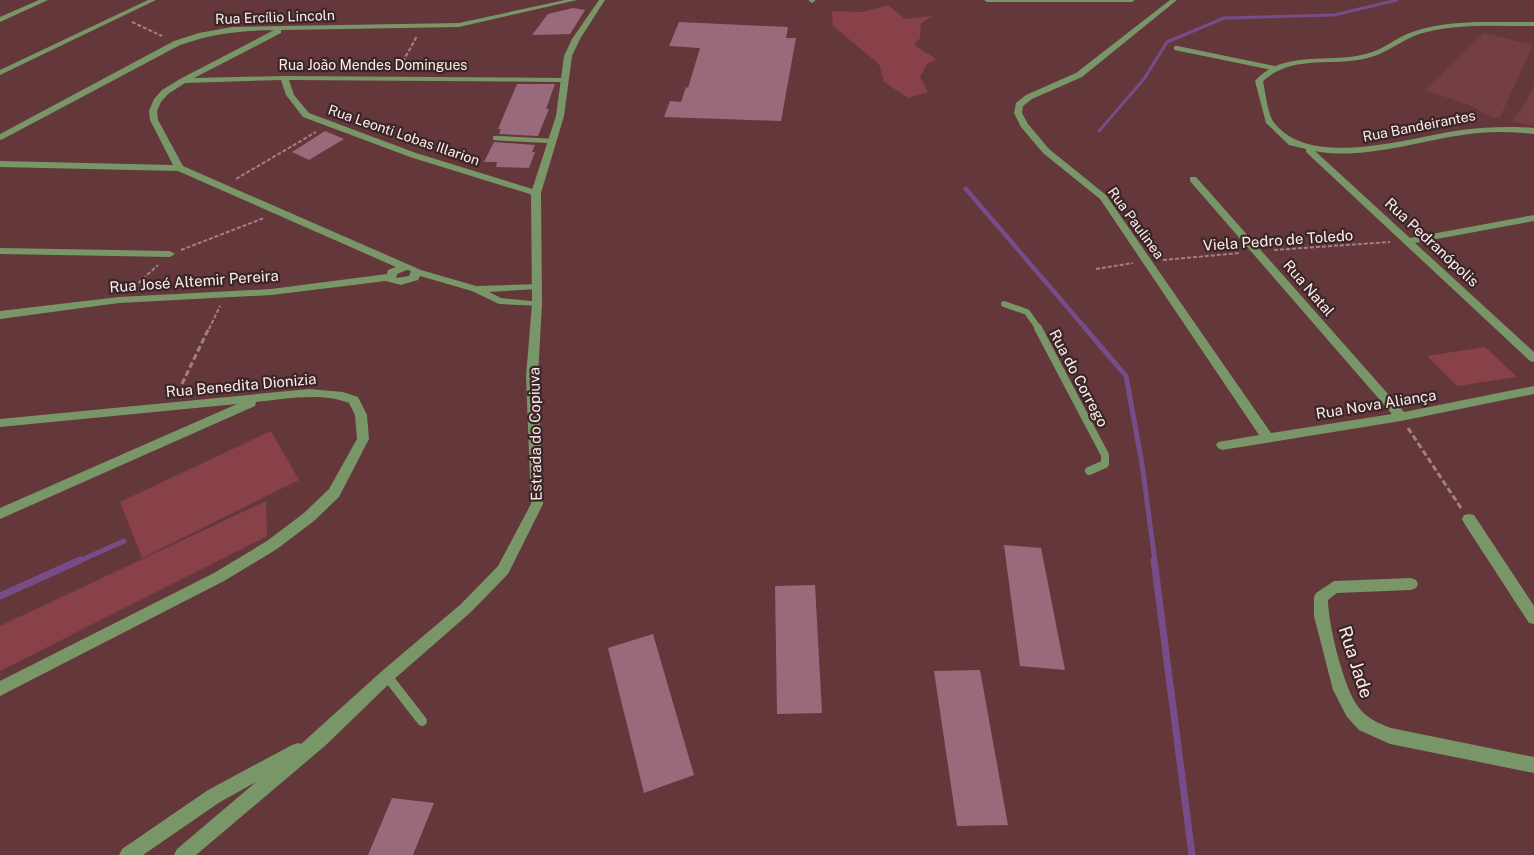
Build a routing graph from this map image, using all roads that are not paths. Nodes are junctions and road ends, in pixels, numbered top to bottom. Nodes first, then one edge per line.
1 (45, 0) edge
2 (153, 0) edge
3 (574, 0) edge
4 (602, 0) edge
5 (987, 0) edge
6 (1132, 0) edge
7 (1174, 0) edge
8 (0, 20) edge
9 (1534, 24) edge
10 (282, 29) junction
11 (1176, 48) dead end
12 (1273, 68) junction
13 (0, 73) edge
14 (284, 78) junction
15 (563, 80) junction
16 (183, 81) junction
17 (1534, 130) edge
18 (0, 137) edge
19 (495, 138) dead end
20 (552, 141) junction
21 (1308, 150) junction
22 (0, 164) edge
23 (179, 168) junction
24 (1193, 179) dead end
25 (536, 193) junction
26 (1534, 218) edge
27 (1409, 241) junction
28 (0, 251) edge
29 (170, 254) road end
30 (403, 266) junction
31 (417, 272) junction
32 (390, 277) junction
33 (537, 286) junction
34 (477, 289) junction
35 (537, 304) junction
36 (1004, 304) dead end
37 (0, 315) edge
38 (1534, 358) edge
39 (1534, 390) edge
40 (260, 399) junction
41 (1401, 417) junction
42 (0, 423) edge
43 (1267, 437) junction
44 (1222, 445) dead end
45 (1089, 471) dead end
46 (0, 514) edge
47 (1469, 519) road end
48 (1412, 584) dead end
49 (1534, 618) edge
50 (387, 676) junction
51 (0, 689) edge
52 (422, 721) dead end
53 (320, 739) junction
54 (1534, 765) edge
55 (128, 855) edge
56 (183, 855) edge

1 - 8 street
2 - 13 street
3 - 10 street, Rua Ercílio Lincoln
4 - 15 street, Estrada do Copiuva
5 - 6 street
7 - 43 street, Rua Paulinea
9 - 12 street
10 - 16 street
10 - 18 street, Rua Ercílio Lincoln
11 - 12 lane
12 - 21 street
14 - 15 street, Rua João Mendes Domingues
14 - 16 street, Rua João Mendes Domingues
14 - 25 street, Rua Leonti Lobas Illarion
15 - 20 street, Estrada do Copiuva
16 - 23 street
17 - 21 street, Rua Bandeirantes
19 - 20 lane
20 - 25 street, Estrada do Copiuva
21 - 27 street, Rua Pedranópolis
22 - 23 street
23 - 30 street
24 - 41 street, Rua Natal
25 - 33 street, Estrada do Copiuva
26 - 27 street
27 - 38 street, Rua Pedranópolis
28 - 29 street
30 - 31 street
30 - 32 street
31 - 32 street, Rua José Altemir Pereira
31 - 34 street
32 - 37 street, Rua José Altemir Pereira
33 - 34 street
33 - 35 street, Estrada do Copiuva
34 - 35 street
35 - 50 street, Estrada do Copiuva
36 - 45 lane, Rua do Corrego
39 - 41 street, Rua Nova Aliança
40 - 42 street, Rua Benedita Dionizia
40 - 46 street
40 - 51 street, Rua Benedita Dionizia
41 - 43 street, Rua Nova Aliança
43 - 44 street, Rua Nova Aliança
47 - 49 street
48 - 54 street, Rua Jade
50 - 52 lane
50 - 53 street, Estrada do Copiuva
53 - 55 street, Estrada do Copiuva
53 - 56 street, Estrada do Copiuva

